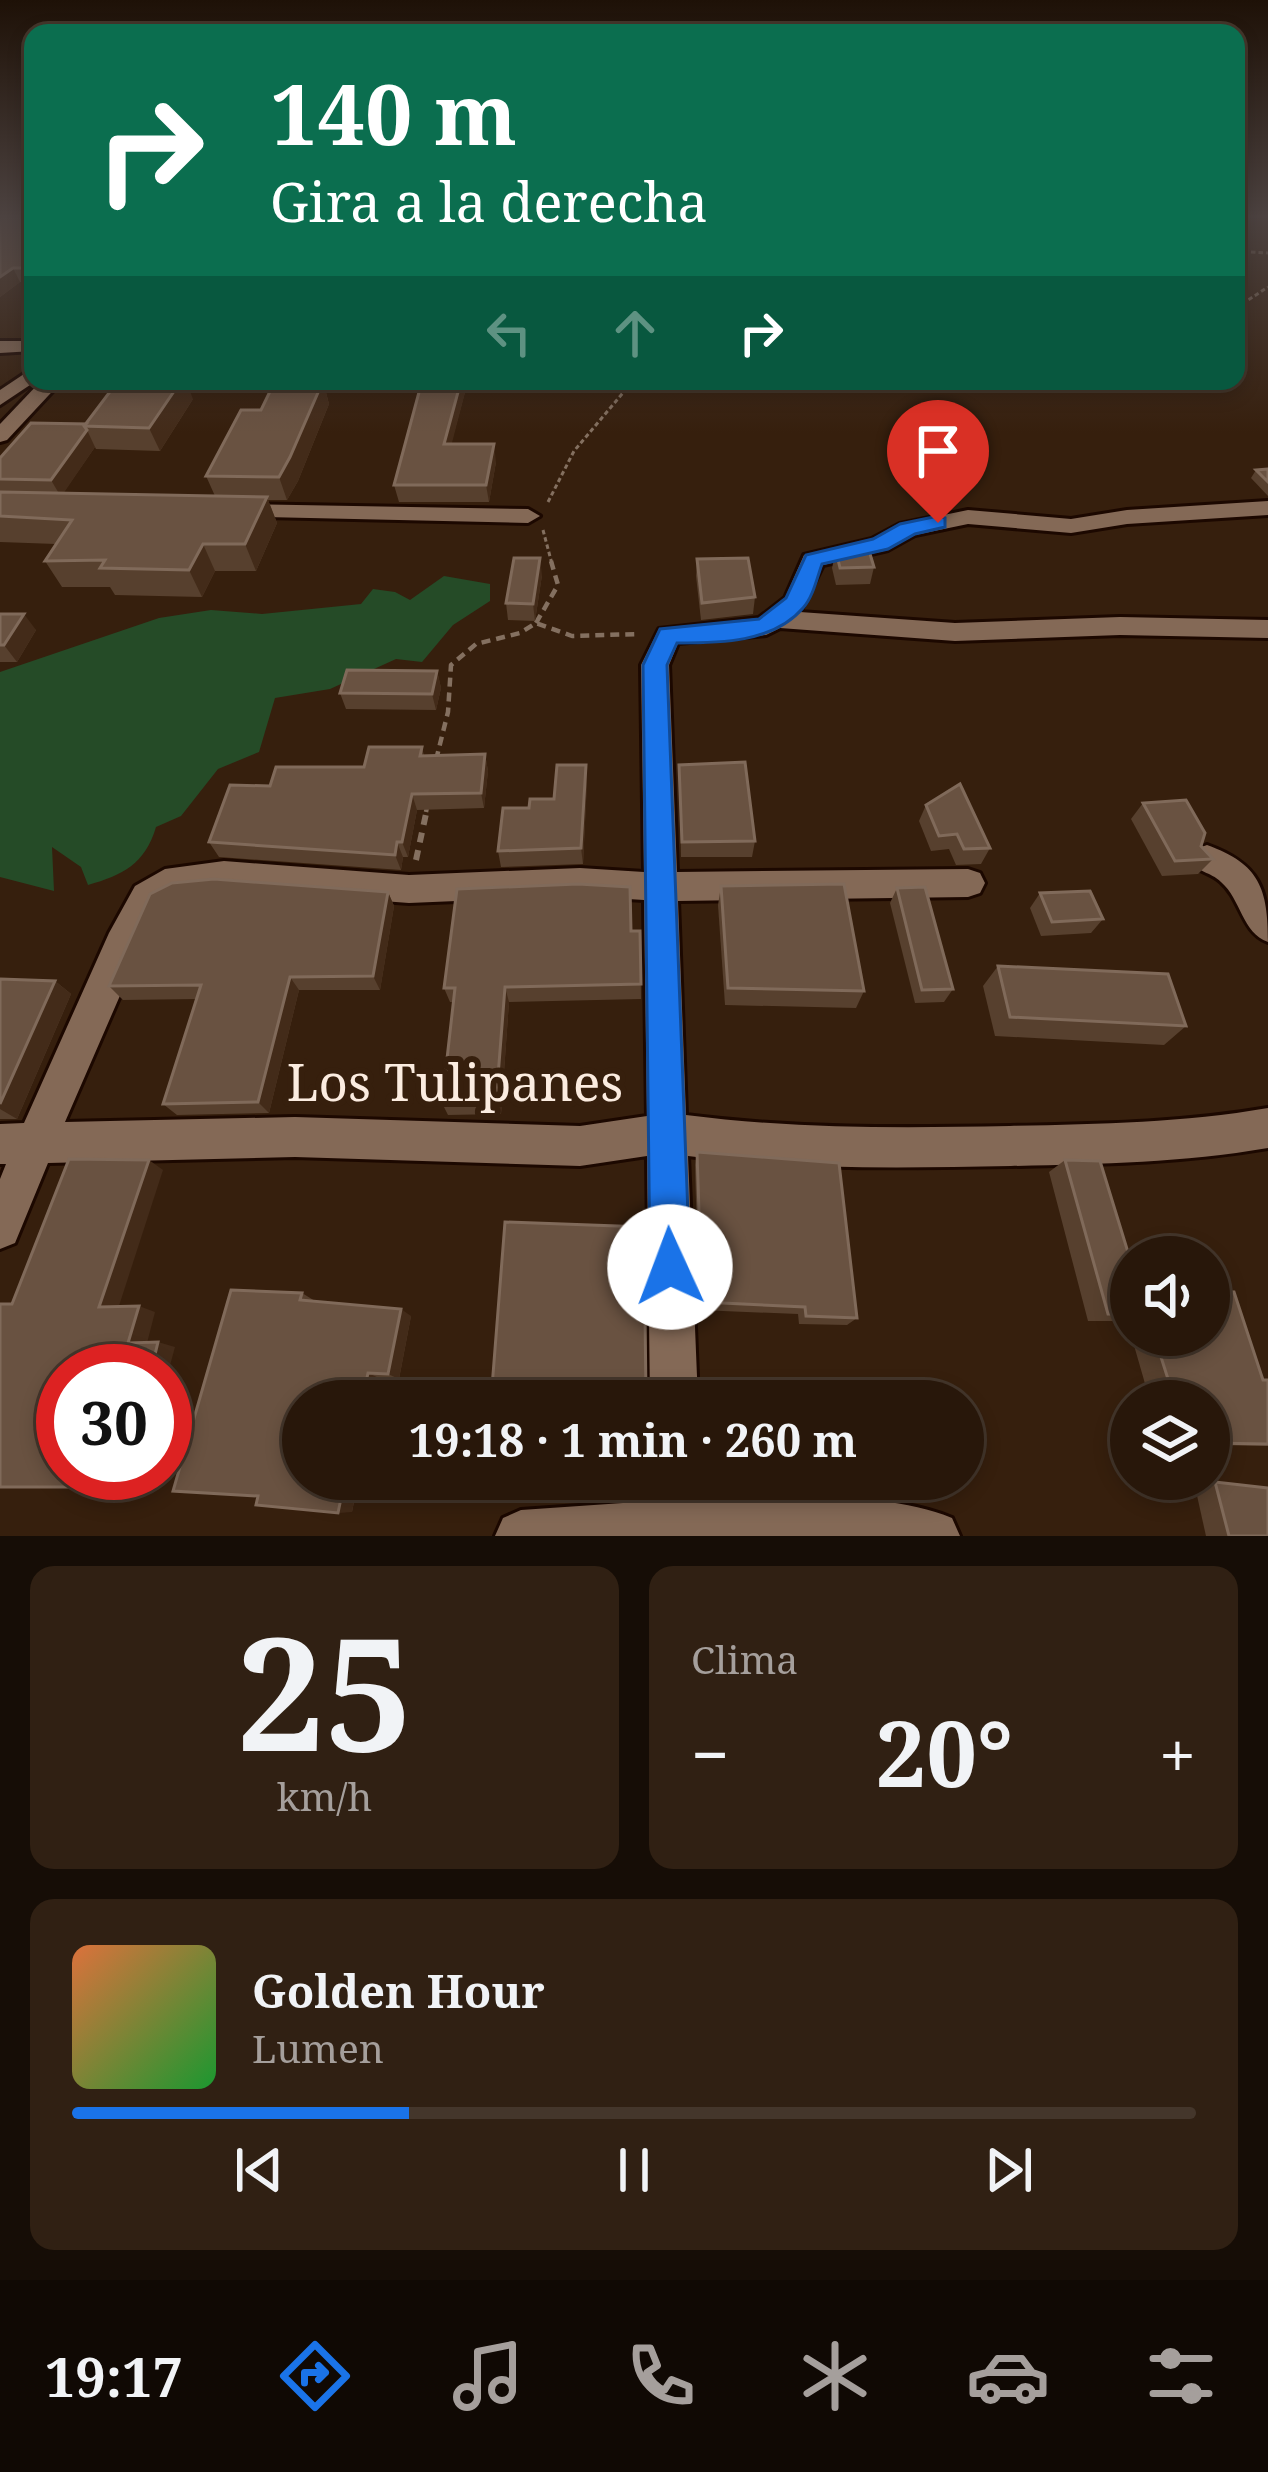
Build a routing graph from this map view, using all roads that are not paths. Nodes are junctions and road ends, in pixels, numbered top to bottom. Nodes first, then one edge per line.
1 (24, 381) edge
2 (43, 390) edge
3 (0, 399) edge
4 (0, 436) edge
5 (1268, 508) edge
6 (209, 511) edge
7 (528, 517) dead end
8 (775, 620) junction
9 (1268, 629) edge
10 (1207, 859) edge
11 (968, 883) dead end
12 (663, 887) junction
13 (1266, 908) edge
14 (1268, 1128) edge
15 (667, 1133) junction
16 (17, 1145) edge
17 (0, 1228) edge
18 (673, 1380) edge
19 (677, 1512) edge
20 (521, 1536) edge
21 (927, 1536) edge

1 - 3 street
2 - 4 street
5 - 8 street
6 - 7 street
8 - 9 street
8 - 12 street
10 - 13 street
11 - 12 street
12 - 15 street
12 - 16 street
14 - 15 street, Los Tulipanes
15 - 16 street, Los Tulipanes
15 - 18 street
16 - 17 street
19 - 20 street
19 - 21 street

